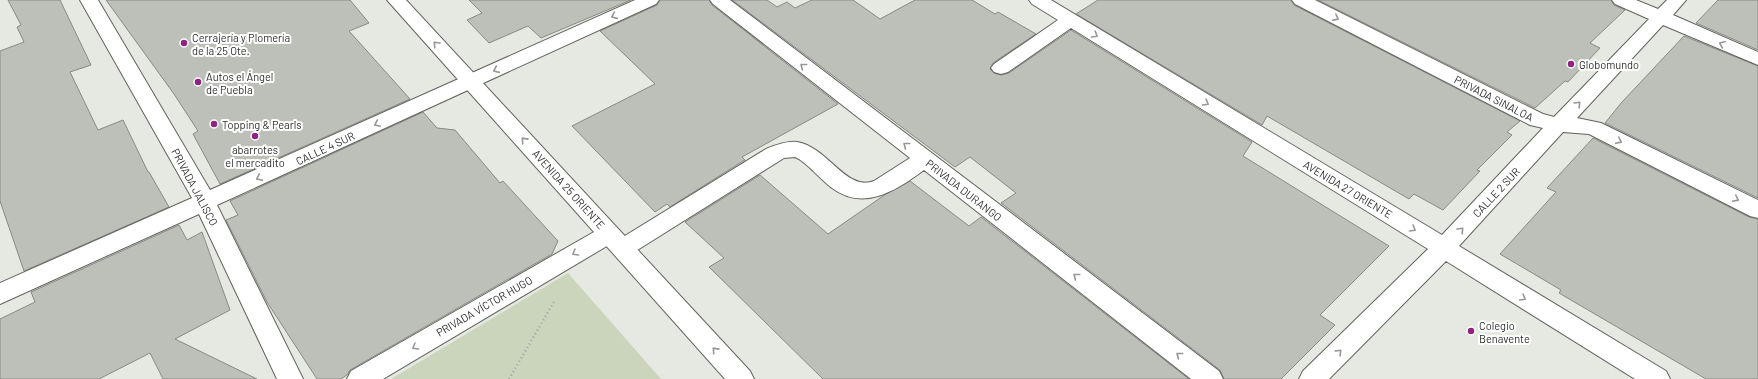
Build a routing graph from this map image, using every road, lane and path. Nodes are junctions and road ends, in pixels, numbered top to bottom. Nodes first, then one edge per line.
1 (89, 0) edge
2 (396, 0) edge
3 (650, 0) edge
4 (719, 0) edge
5 (1038, 0) edge
6 (1301, 0) edge
7 (1621, 0) edge
8 (1677, 0) edge
9 (1661, 17) junction
10 (1072, 20) junction
11 (1758, 59) edge
12 (1001, 68) dead end
13 (471, 81) junction
14 (1558, 125) junction
15 (924, 159) junction
16 (204, 203) junction
17 (1758, 210) edge
18 (616, 241) junction
19 (1444, 248) junction
20 (0, 294) edge
21 (557, 296) dead end
22 (290, 379) edge
23 (360, 379) edge
24 (509, 379) edge
25 (741, 379) edge
26 (1210, 379) edge
27 (1312, 379) edge
28 (1657, 379) edge

1 - 16 street, PRIVADA JALISCO
13 -> 2 street, AVENIDA 25 ORIENTE
3 -> 13 street, CALLE 4 SUR
15 -> 4 street, PRIVADA DURANGO
5 - 10 street, AVENIDA 27 ORIENTE
6 -> 14 street, PRIVADA SINALOA
7 - 9 street
8 - 9 street, CALLE 2 SUR
11 -> 9 street
14 -> 9 street, CALLE 2 SUR
10 - 12 street
10 -> 19 street, AVENIDA 27 ORIENTE
13 -> 16 street, CALLE 4 SUR
18 -> 13 street, AVENIDA 25 ORIENTE
14 -> 17 street, PRIVADA SINALOA
19 -> 14 street, CALLE 2 SUR
15 - 18 street, PRIVADA VÍCTOR HUGO
26 -> 15 street, PRIVADA DURANGO
16 - 20 street, CALLE 4 SUR
16 - 22 street, PRIVADA JALISCO
18 -> 23 street, PRIVADA VÍCTOR HUGO
25 -> 18 street, AVENIDA 25 ORIENTE
27 -> 19 street, CALLE 2 SUR
19 -> 28 street, AVENIDA 27 ORIENTE
21 - 24 path

